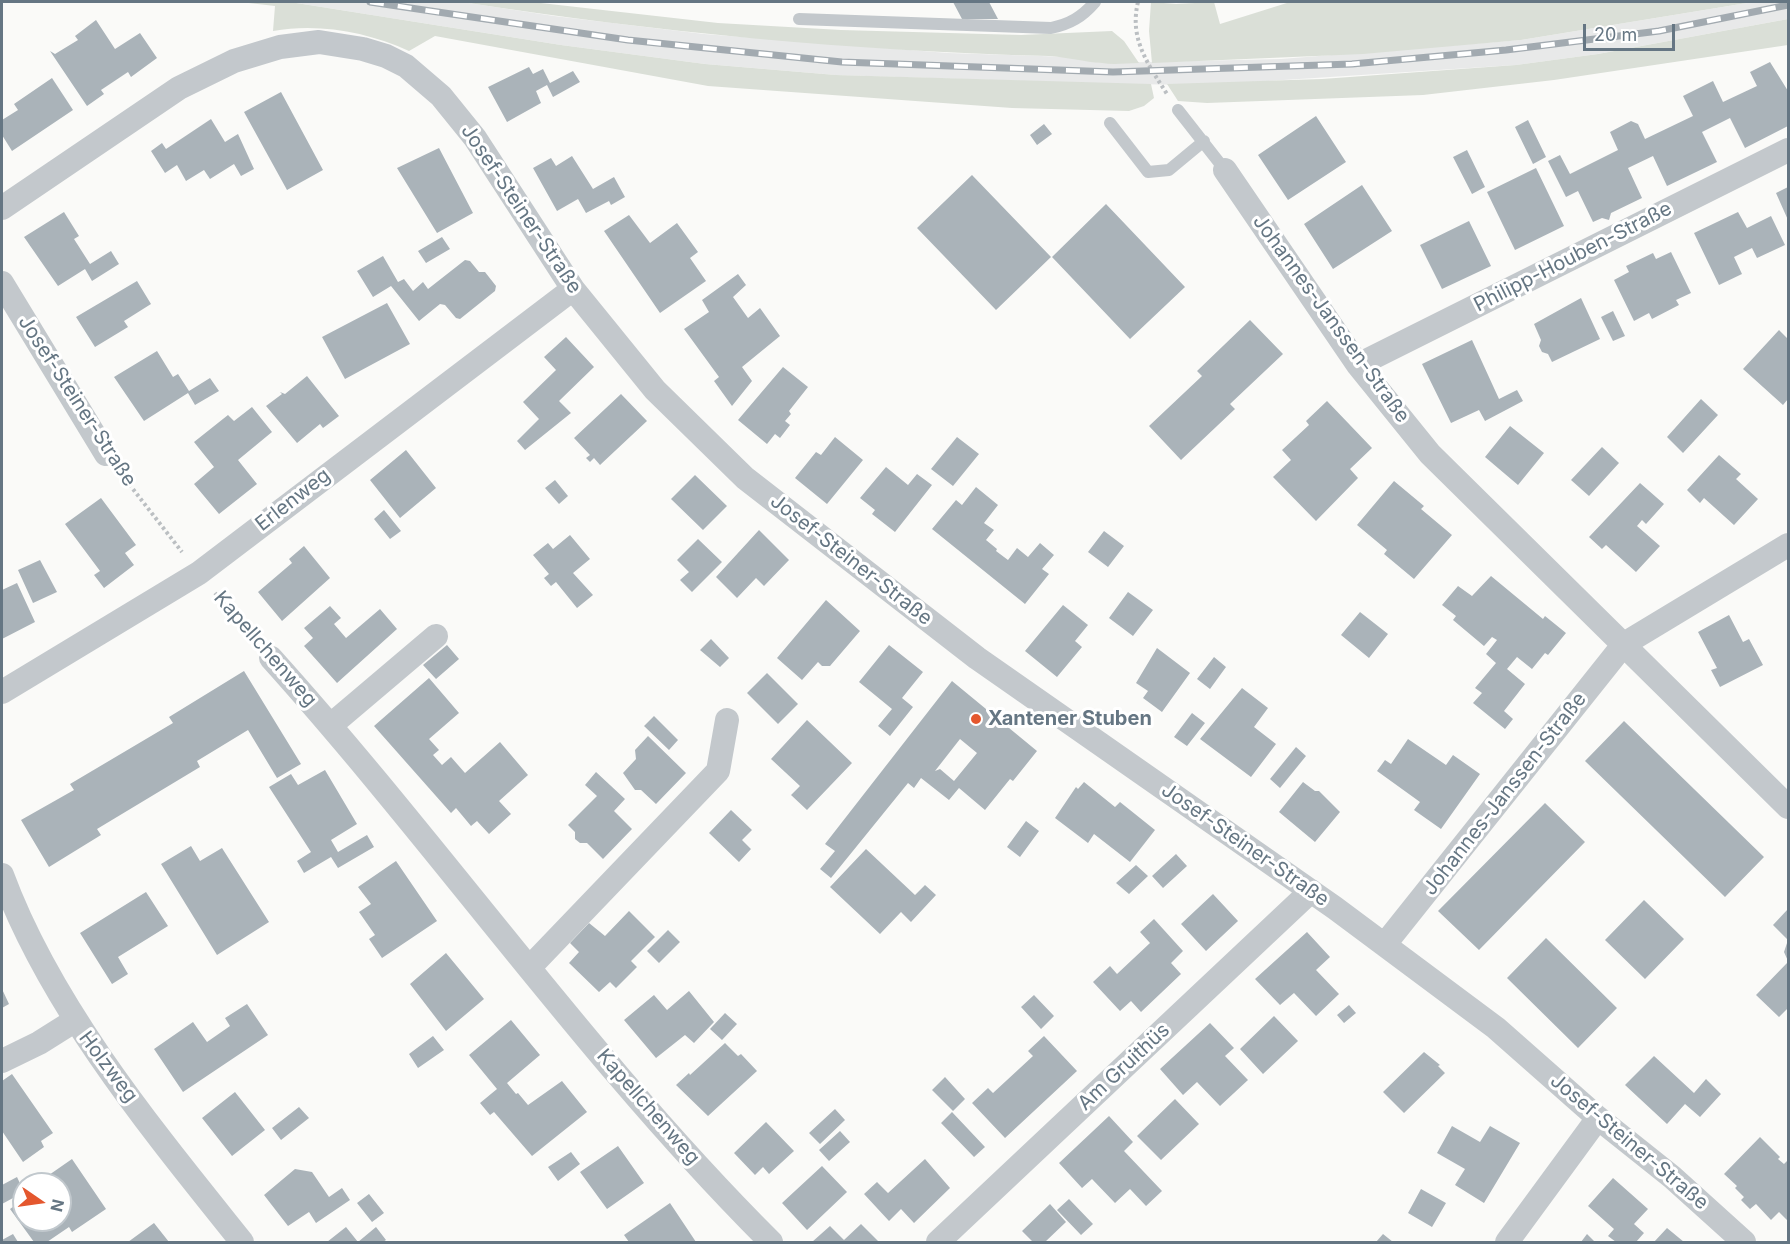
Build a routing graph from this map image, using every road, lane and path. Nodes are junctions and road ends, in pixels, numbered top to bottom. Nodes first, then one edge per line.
1 (1095, 2) edge
2 (1138, 2) edge
3 (799, 19) dead end
4 (1178, 111) joint
5 (1110, 123) dead end
6 (1204, 141) junction
7 (1788, 150) edge
8 (1225, 170) joint
9 (2, 208) edge
10 (2, 283) edge
11 (573, 289) junction
12 (1358, 365) junction
13 (106, 454) joint
14 (1788, 545) edge
15 (199, 573) junction
16 (436, 636) dead end
17 (1624, 644) junction
18 (271, 658) joint
19 (2, 692) edge
20 (727, 720) dead end
21 (331, 725) junction
22 (1788, 807) edge
23 (2, 875) edge
24 (1311, 891) junction
25 (1385, 944) junction
26 (530, 967) junction
27 (74, 1021) junction
28 (2, 1061) edge
29 (1598, 1118) junction
30 (242, 1242) edge
31 (771, 1242) edge
32 (938, 1242) edge
33 (1507, 1242) edge
34 (1744, 1242) edge

1 - 3 lane
2 - 4 path
4 - 6 lane, Johannes-Janssen-Straße
5 - 6 lane
6 - 8 lane, Johannes-Janssen-Straße
7 - 12 street, Philipp-Houben-Straße
8 - 12 street, Johannes-Janssen-Straße
9 - 11 street, Josef-Steiner-Straße
10 - 13 street, Josef-Steiner-Straße
11 - 15 street, Erlenweg
11 - 24 street, Josef-Steiner-Straße
12 - 17 street, Johannes-Janssen-Straße
13 - 15 path, Josef-Steiner-Straße
14 - 17 street
15 - 18 path, Kapellchenweg
15 - 19 street, Erlenweg
16 - 21 street, Kapellchenweg
17 - 22 street, Johannes-Janssen-Straße
17 - 25 street, Johannes-Janssen-Straße
18 - 21 street, Kapellchenweg
20 - 26 street
21 - 26 street, Kapellchenweg
23 - 27 street, Holzweg
24 - 25 street, Josef-Steiner-Straße
24 - 32 street, Am Gruithüs
25 - 29 street, Josef-Steiner-Straße
26 - 31 street, Kapellchenweg
27 - 28 street
27 - 30 street, Holzweg
29 - 33 street
29 - 34 street, Josef-Steiner-Straße

